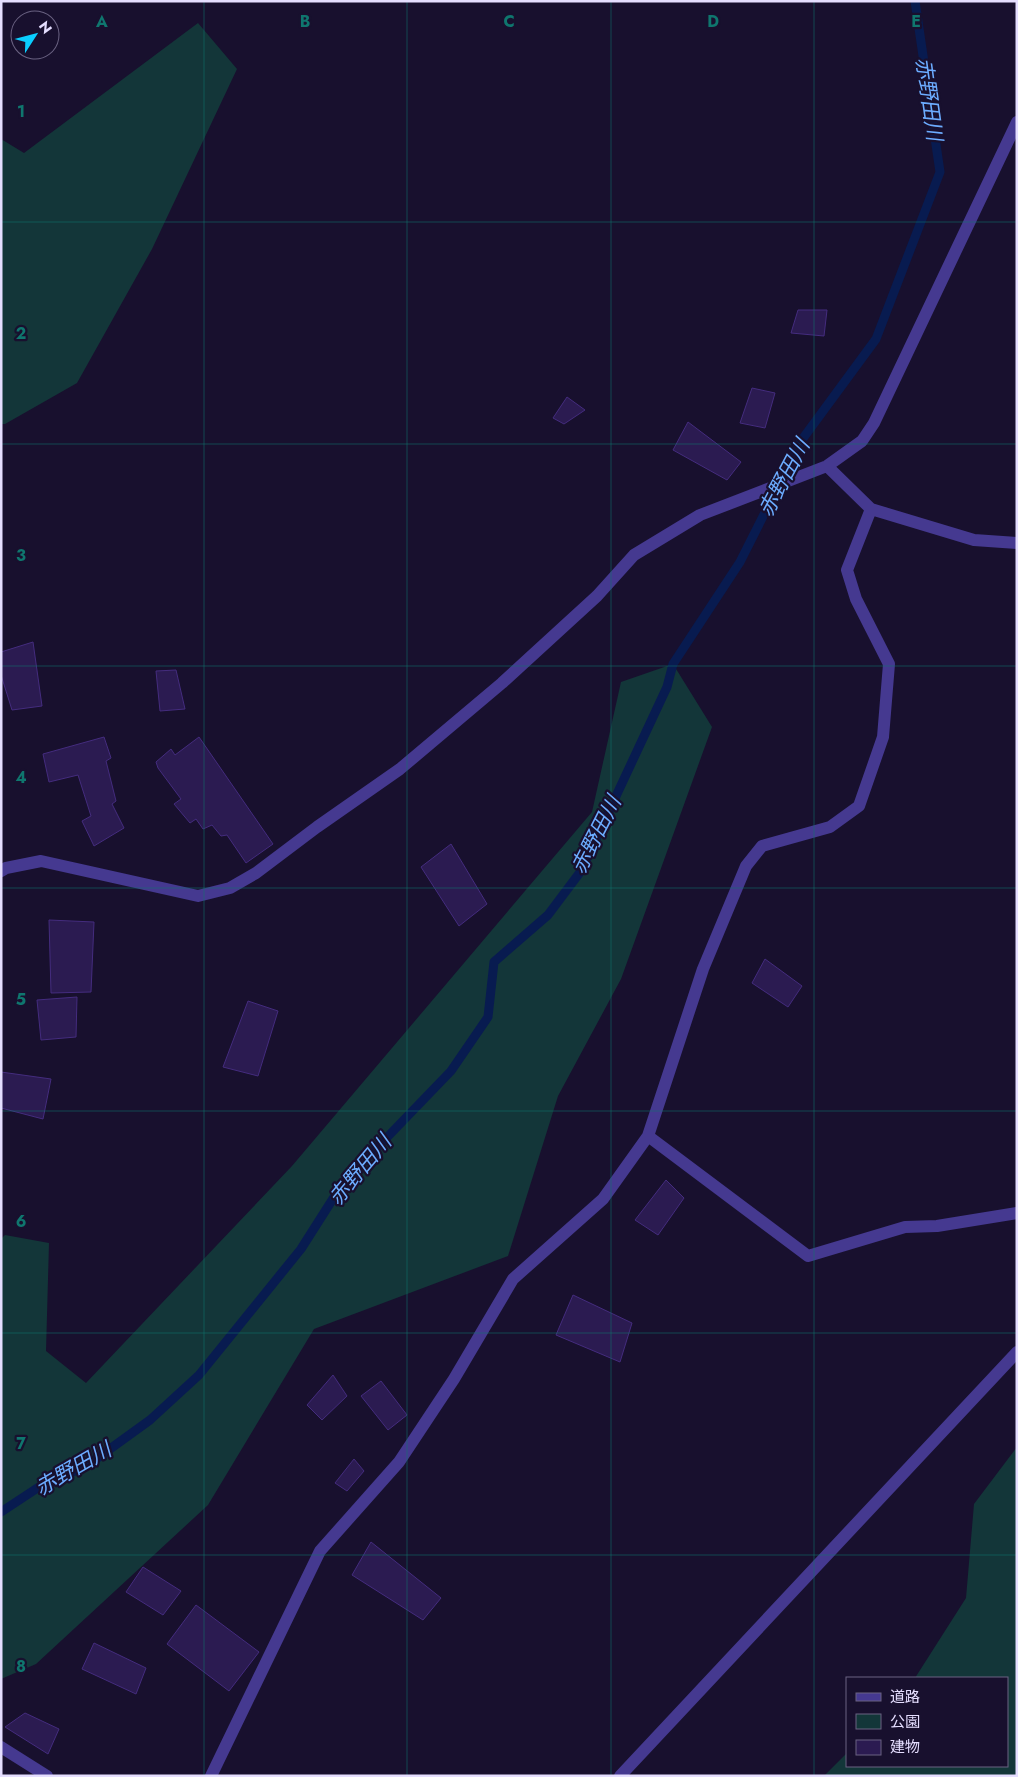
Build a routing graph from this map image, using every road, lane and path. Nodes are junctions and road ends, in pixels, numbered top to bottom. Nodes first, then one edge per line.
1 (1017, 122) edge
2 (827, 466) junction
3 (871, 508) junction
4 (1017, 543) edge
5 (1, 870) edge
6 (648, 1136) junction
7 (1017, 1213) edge
8 (1017, 1352) edge
9 (1, 1747) edge
10 (48, 1776) edge
11 (211, 1776) edge
12 (620, 1776) edge

1 - 2 street
2 - 3 street
2 - 5 street
3 - 4 street
3 - 6 street
6 - 7 street
6 - 11 street
8 - 12 street
9 - 10 street

